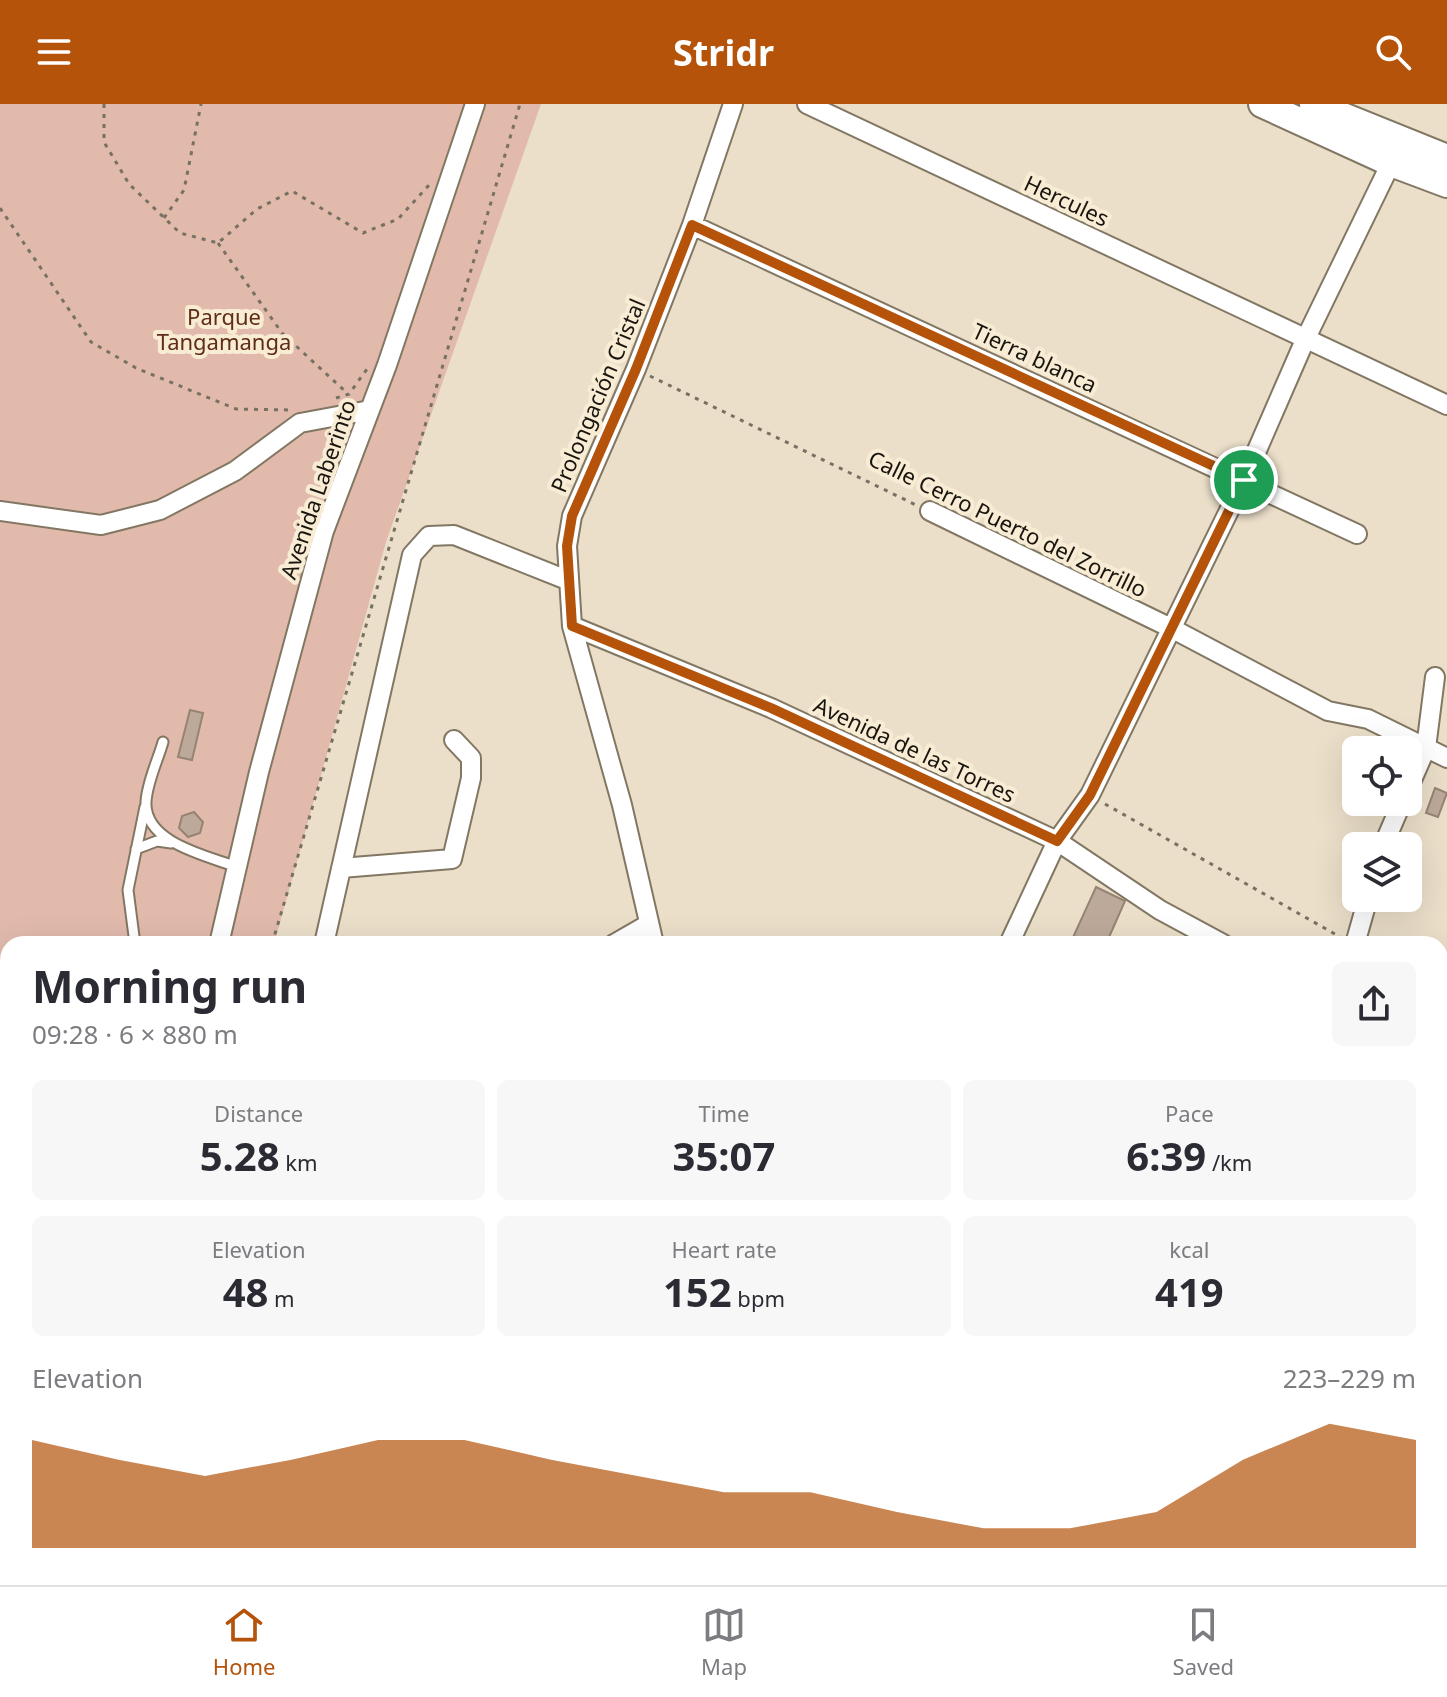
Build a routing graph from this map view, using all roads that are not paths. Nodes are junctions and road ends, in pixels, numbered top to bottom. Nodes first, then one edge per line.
1 (475, 104) edge
2 (733, 104) edge
3 (807, 104) edge
4 (1262, 104) edge
5 (1303, 109) edge
6 (1447, 158) edge
7 (1391, 163) junction
8 (1447, 184) edge
9 (692, 225) junction
10 (1305, 340) junction
11 (1447, 405) edge
12 (370, 410) junction
13 (1244, 480) junction
14 (0, 511) edge
15 (930, 511) road end
16 (1357, 534) dead end
17 (567, 580) junction
18 (572, 626) junction
19 (1171, 628) junction
20 (1435, 677) dead end
21 (454, 740) dead end
22 (163, 742) dead end
23 (1426, 748) junction
24 (1422, 757) edge
25 (1447, 758) edge
26 (145, 804) junction
27 (1057, 841) junction
28 (181, 846) junction
29 (136, 849) junction
30 (237, 867) junction
31 (341, 868) junction
32 (1363, 912) edge
33 (647, 925) junction
34 (134, 936) edge
35 (221, 936) edge
36 (326, 936) edge
37 (628, 936) edge
38 (651, 936) edge
39 (1013, 936) edge
40 (1208, 936) edge
41 (1356, 936) edge

1 - 12 street, Avenida Laberinto
2 - 9 street, Prolongación Cristal
3 - 10 street, Hercules
4 - 5 street
5 - 6 street
5 - 7 street
7 - 8 street
7 - 10 street
9 - 13 street, Tierra blanca
9 - 17 street, Prolongación Cristal
10 - 11 street, Hercules
10 - 13 street
12 - 14 street
12 - 30 street, Avenida Laberinto
13 - 16 street, Tierra blanca
13 - 19 street
15 - 19 street, Calle Cerro Puerto del Zorrillo
17 - 18 street, Prolongación Cristal
17 - 31 street
18 - 27 street, Avenida de las Torres
18 - 33 street, Prolongación Cristal
19 - 23 street, Calle Cerro Puerto del Zorrillo
19 - 27 street
20 - 23 street
21 - 31 street
22 - 26 lane
23 - 24 street
23 - 25 street, Calle Cerro Puerto del Zorrillo
26 - 28 lane
26 - 29 lane
27 - 39 street
27 - 40 street, Avenida de las Torres
28 - 29 lane
28 - 30 lane
29 - 34 lane
30 - 35 street, Avenida Laberinto
31 - 36 street
32 - 41 street
33 - 37 street
33 - 38 street, Prolongación Cristal

